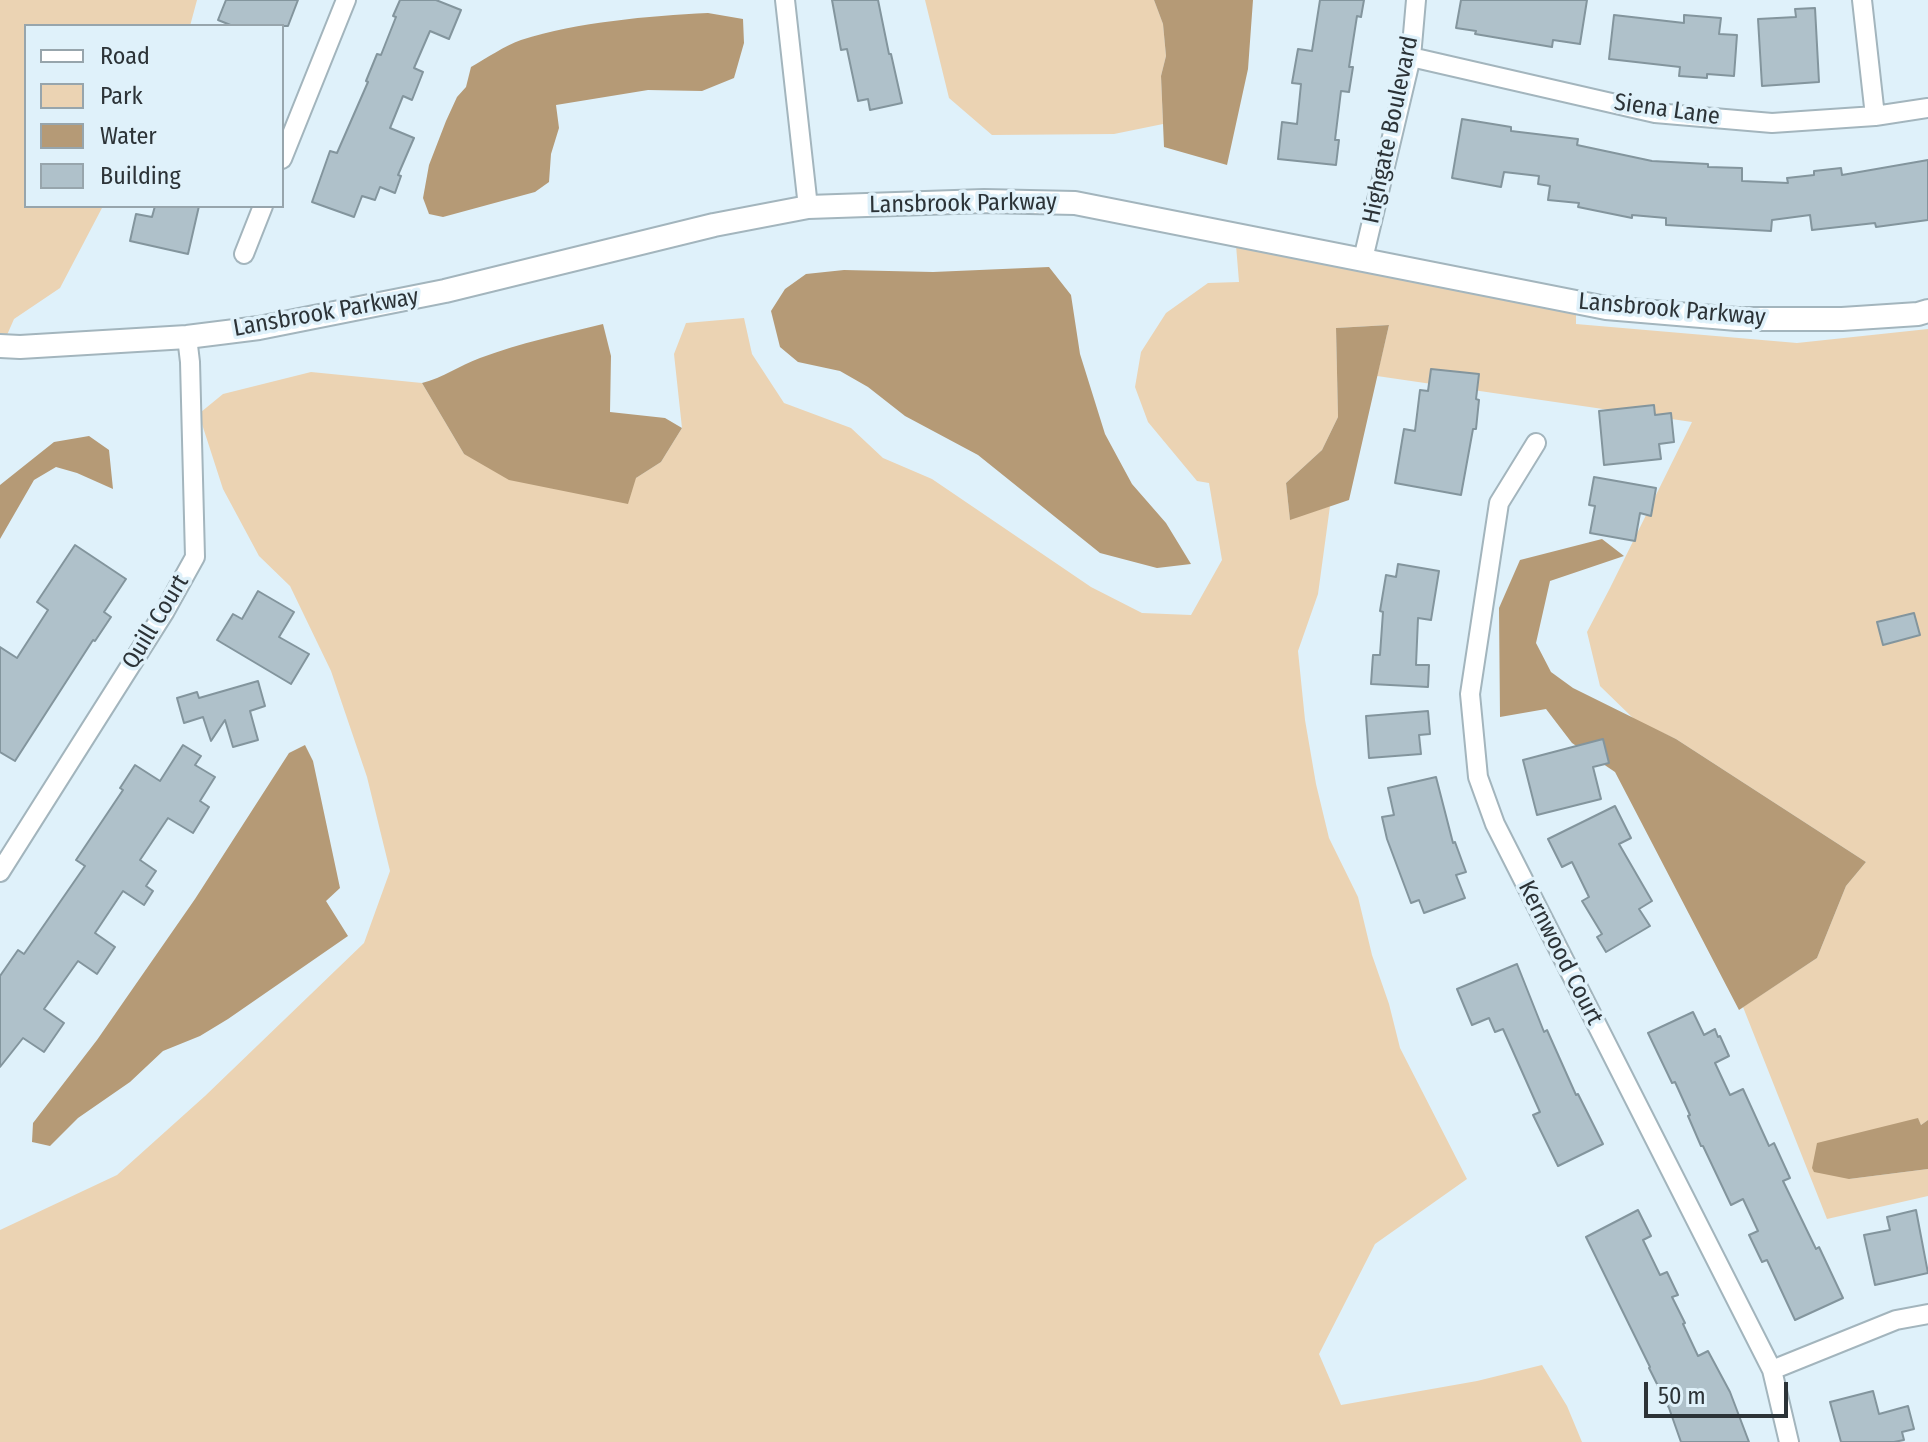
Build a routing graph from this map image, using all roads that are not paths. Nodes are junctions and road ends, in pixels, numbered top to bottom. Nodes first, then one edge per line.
1 (346, 0) edge
2 (785, 0) edge
3 (1416, 0) edge
4 (1862, 0) edge
5 (1411, 57) junction
6 (1928, 108) edge
7 (1875, 116) junction
8 (284, 154) edge
9 (808, 207) junction
10 (262, 208) edge
11 (244, 254) dead end
12 (1363, 259) junction
13 (1928, 311) edge
14 (187, 337) junction
15 (0, 346) edge
16 (1536, 443) dead end
17 (0, 872) edge
18 (1928, 1314) edge
19 (1772, 1370) junction
20 (1789, 1442) edge

1 - 8 street
2 - 9 street
3 - 5 street, Highgate Boulevard
4 - 7 street
5 - 7 street, Siena Lane
5 - 12 street, Highgate Boulevard
6 - 7 street, Siena Lane
9 - 12 street, Lansbrook Parkway
9 - 14 street, Lansbrook Parkway
10 - 11 street
12 - 13 street, Lansbrook Parkway
14 - 15 street, Lansbrook Parkway
14 - 17 street, Quill Court
16 - 19 street, Kernwood Court
18 - 19 street
19 - 20 street, Kernwood Court

